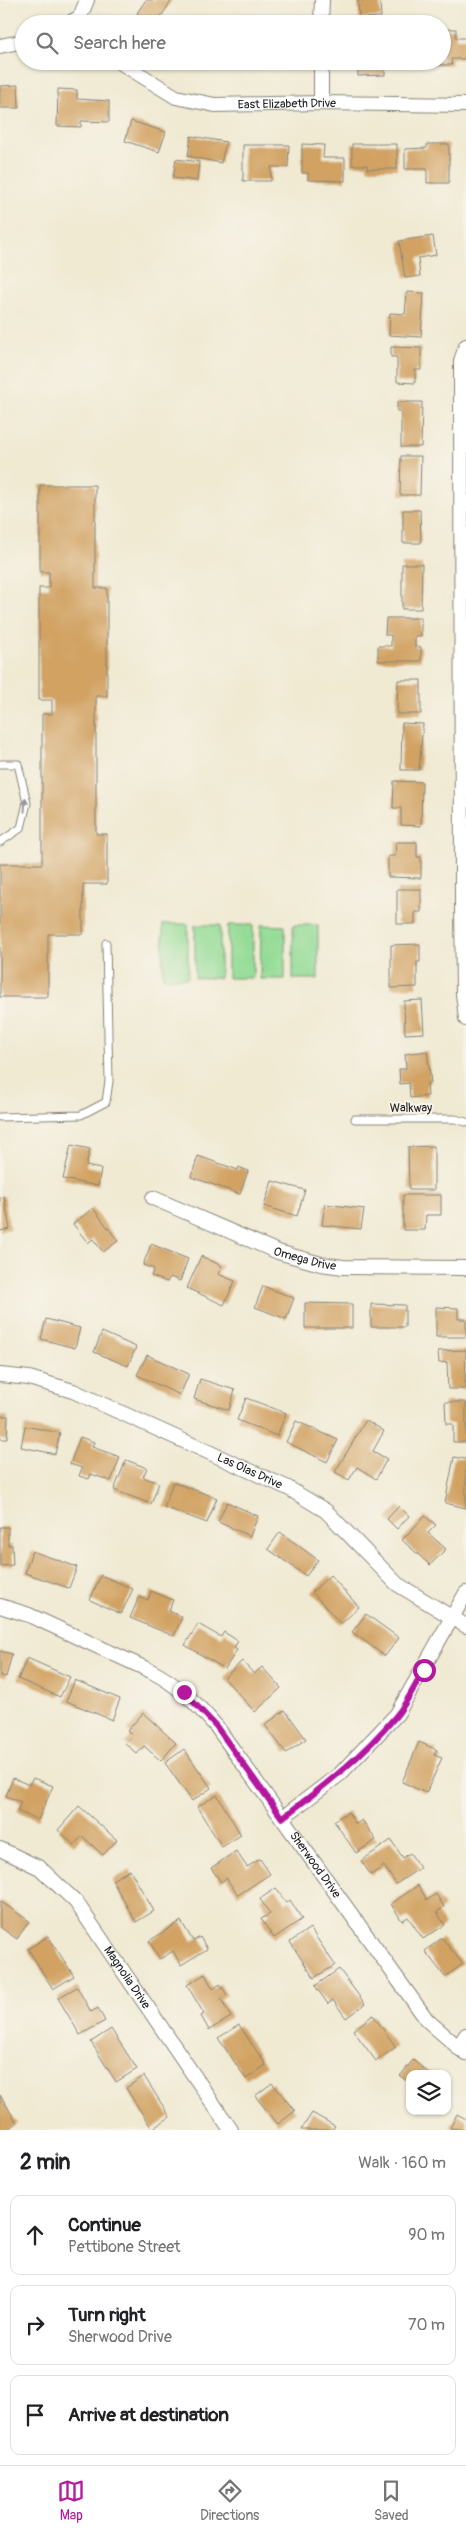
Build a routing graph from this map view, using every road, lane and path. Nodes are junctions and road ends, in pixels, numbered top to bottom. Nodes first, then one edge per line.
1 (87, 0) edge
2 (322, 0) edge
3 (81, 15) edge
4 (322, 15) edge
5 (15, 44) edge
6 (0, 46) edge
7 (132, 70) edge
8 (321, 70) edge
9 (321, 103) junction
10 (466, 105) edge
11 (466, 346) edge
12 (0, 764) edge
13 (0, 842) edge
14 (464, 901) edge
15 (106, 943) dead end
16 (466, 1018) edge
17 (0, 1117) edge
18 (355, 1119) dead end
19 (466, 1122) edge
20 (153, 1198) dead end
21 (466, 1268) edge
22 (0, 1375) edge
23 (466, 1593) edge
24 (0, 1606) edge
25 (452, 1618) junction
26 (466, 1626) edge
27 (282, 1818) junction
28 (0, 1849) edge
29 (466, 2035) edge
30 (462, 2051) edge
31 (231, 2130) edge

1 - 3 street
2 - 4 street
5 - 6 street
7 - 9 street, East Elizabeth Drive
8 - 9 street
9 - 10 street, East Elizabeth Drive
11 - 14 street
13 -> 12 lane
14 - 16 street
15 - 17 lane
18 - 19 lane, Walkway
20 - 21 street, Omega Drive
22 - 25 street, Las Olas Drive
23 - 25 street
24 - 27 street, Sherwood Drive
25 - 26 street, Las Olas Drive
25 - 27 street
27 - 30 street, Sherwood Drive
28 - 31 street, Magnolia Drive
29 - 30 street

